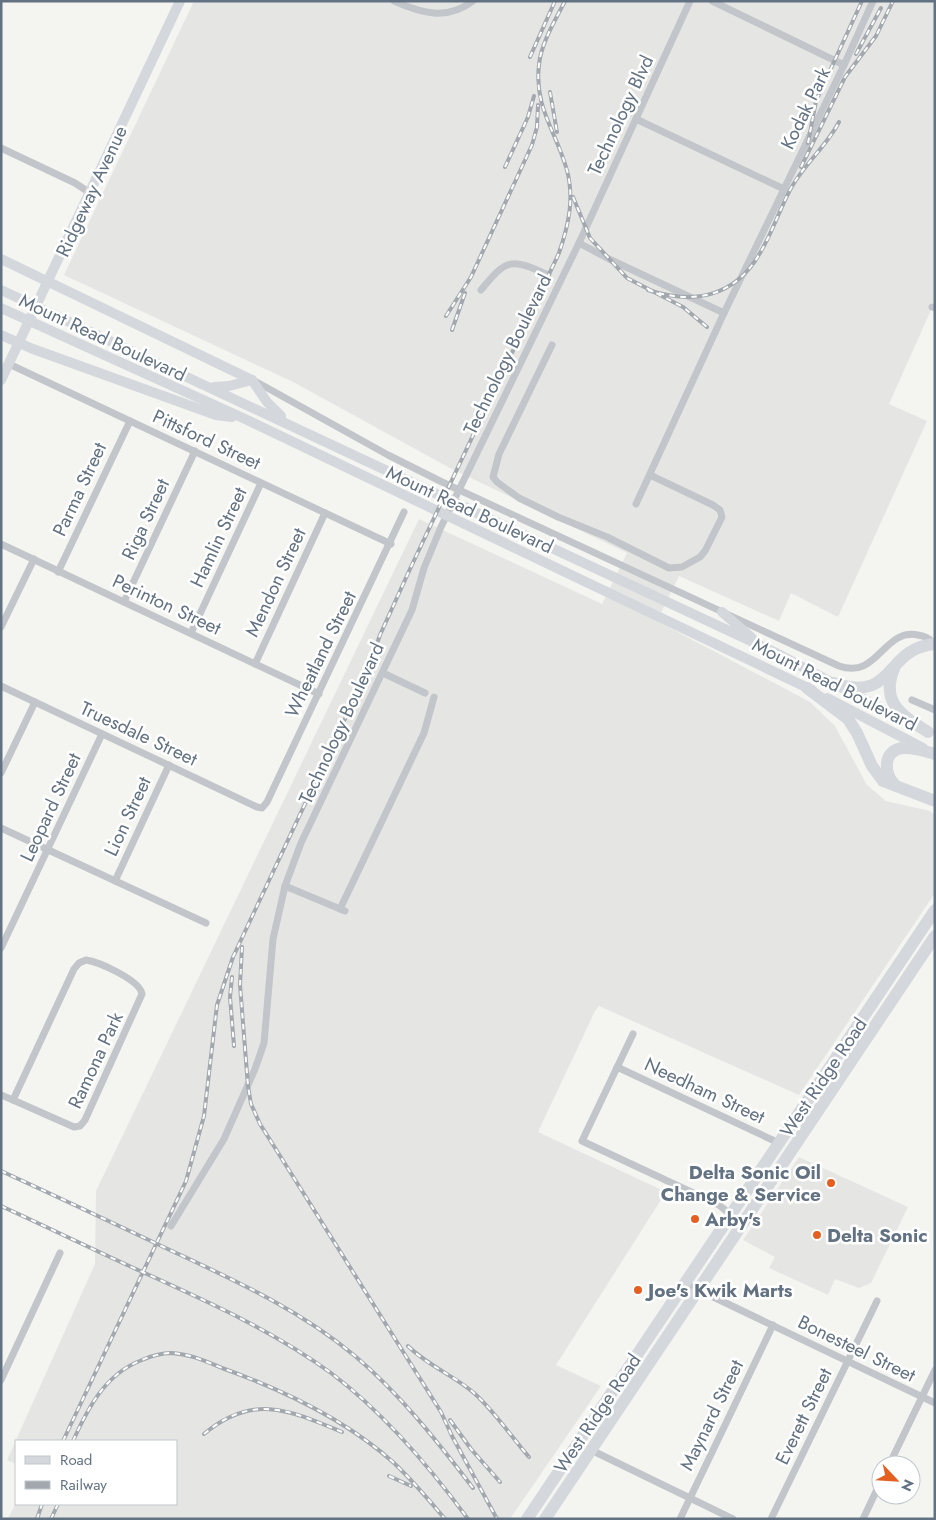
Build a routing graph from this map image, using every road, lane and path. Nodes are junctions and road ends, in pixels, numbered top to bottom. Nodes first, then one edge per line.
1 (180, 1) edge
2 (394, 1) edge
3 (473, 1) edge
4 (690, 1) edge
5 (712, 1) edge
6 (873, 1) edge
7 (844, 65) junction
8 (636, 119) junction
9 (1, 148) edge
10 (784, 189) junction
11 (90, 193) junction
12 (579, 243) junction
13 (1, 259) edge
14 (548, 275) dead end
15 (48, 281) junction
16 (1, 290) edge
17 (481, 290) dead end
18 (1, 308) edge
19 (724, 313) junction
20 (1, 335) edge
21 (21, 338) junction
22 (552, 345) dead end
23 (9, 364) junction
24 (1, 380) edge
25 (252, 380) junction
26 (213, 388) junction
27 (242, 418) junction
28 (130, 421) junction
29 (300, 428) junction
30 (195, 451) junction
31 (650, 475) junction
32 (261, 482) junction
33 (636, 504) dead end
34 (404, 512) dead end
35 (325, 513) junction
36 (1, 544) edge
37 (391, 544) junction
38 (34, 559) junction
39 (58, 572) junction
40 (124, 602) junction
41 (722, 612) junction
42 (1, 627) edge
43 (191, 633) junction
44 (934, 644) edge
45 (774, 652) junction
46 (899, 661) junction
47 (255, 664) junction
48 (383, 673) junction
49 (833, 683) junction
50 (1, 686) edge
51 (807, 688) junction
52 (425, 693) dead end
53 (319, 694) junction
54 (434, 697) dead end
55 (912, 700) dead end
56 (35, 702) junction
57 (935, 710) edge
58 (102, 734) junction
59 (931, 734) edge
60 (935, 754) edge
61 (169, 765) junction
62 (1, 773) edge
63 (902, 788) junction
64 (935, 801) edge
65 (262, 808) joint
66 (1, 828) edge
67 (48, 850) junction
68 (115, 881) junction
69 (285, 886) junction
70 (935, 910) edge
71 (206, 923) dead end
72 (918, 936) junction
73 (934, 940) edge
74 (1, 948) edge
75 (633, 1034) dead end
76 (618, 1067) junction
77 (1, 1096) edge
78 (13, 1100) junction
79 (779, 1143) junction
80 (731, 1215) junction
81 (171, 1226) dead end
82 (60, 1253) dead end
83 (684, 1283) junction
84 (697, 1289) junction
85 (877, 1301) dead end
86 (773, 1326) junction
87 (847, 1361) junction
88 (935, 1370) edge
89 (1, 1380) edge
90 (922, 1397) junction
91 (935, 1403) edge
92 (591, 1450) junction
93 (894, 1455) edge
94 (689, 1498) junction
95 (871, 1502) edge
96 (527, 1519) edge
97 (544, 1519) edge
98 (680, 1519) edge
99 (733, 1519) edge
100 (771, 1519) edge
101 (863, 1519) edge

1 - 11 main road, Ridgeway Avenue
2 - 3 street
4 - 8 street, Technology Blvd
5 - 7 street, Kodak Park
6 - 7 street
7 - 10 street, Kodak Park
8 - 10 street
8 - 12 street, Technology Blvd
9 - 11 street
10 - 19 street, Kodak Park
11 - 15 main road, Ridgeway Avenue
12 - 19 street
12 - 48 street, Technology Boulevard
13 - 15 main road, Mount Read Boulevard
14 - 17 street
15 - 21 main road, Ridgeway Avenue
15 - 25 main road, Mount Read Boulevard
16 - 26 main road, Mount Read Boulevard
18 - 27 main road, Mount Read Boulevard
19 - 31 street, Kodak Park
20 - 21 main road
21 - 23 main road, Ridgeway Avenue
21 - 27 main road
22 - 31 street
23 - 24 main road, Ridgeway Avenue
23 - 28 street, Pittsford Street
25 - 26 main road
25 - 29 main road
25 - 41 street, Mount Read Boulevard
26 - 29 main road, Mount Read Boulevard
27 - 51 main road, Mount Read Boulevard
28 - 30 street, Pittsford Street
28 - 39 street, Parma Street
29 - 45 main road, Mount Read Boulevard
30 - 32 street, Pittsford Street
30 - 40 street, Riga Street
31 - 33 street, Kodak Park
32 - 35 street, Pittsford Street
32 - 43 street, Hamlin Street
34 - 37 street, Wheatland Street
35 - 37 street, Pittsford Street
35 - 47 street, Mendon Street
36 - 38 street, Perinton Street
37 - 53 street, Wheatland Street
38 - 39 street, Perinton Street
38 - 42 street
39 - 40 street, Perinton Street
40 - 43 street, Perinton Street
41 - 44 street, Mount Read Boulevard
41 - 45 main road
43 - 47 street, Perinton Street
44 - 46 highway
45 - 49 main road, Mount Read Boulevard
46 - 49 highway
46 - 59 highway
47 - 53 street, Perinton Street
48 - 52 street
48 - 69 street, Technology Boulevard
49 - 59 main road, Mount Read Boulevard
50 - 56 street, Truesdale Street
51 - 60 main road, Mount Read Boulevard
51 - 63 highway
53 - 65 street, Wheatland Street
54 - 69 street
55 - 57 street, Mount Read Boulevard
56 - 58 street, Truesdale Street
56 - 62 street
58 - 61 street, Truesdale Street
58 - 67 street, Leopard Street
60 - 63 highway
61 - 65 street, Truesdale Street
61 - 68 street, Lion Street
63 - 64 highway
66 - 67 street
67 - 68 street
67 - 74 street, Leopard Street
68 - 71 street
69 - 81 street, Technology Boulevard
70 - 72 highway, West Ridge Road
72 - 73 street
72 - 79 highway, West Ridge Road
73 - 84 highway, West Ridge Road
75 - 76 street
76 - 79 street, Needham Street
76 - 80 street
77 - 78 street
78 - 78 street, Ramona Park
79 - 80 highway, West Ridge Road
80 - 83 highway, West Ridge Road
82 - 89 street
83 - 84 street, Bonesteel Street
83 - 96 highway, West Ridge Road
84 - 86 street, Bonesteel Street
84 - 92 highway, West Ridge Road
85 - 87 street, Everett Street
86 - 87 street, Bonesteel Street
86 - 94 street, Maynard Street
87 - 90 street, Bonesteel Street
87 - 100 street, Everett Street
88 - 90 street
90 - 91 street, Bonesteel Street
90 - 93 street
92 - 94 street
92 - 97 highway, West Ridge Road
94 - 98 street, Maynard Street
94 - 99 street
95 - 101 street

